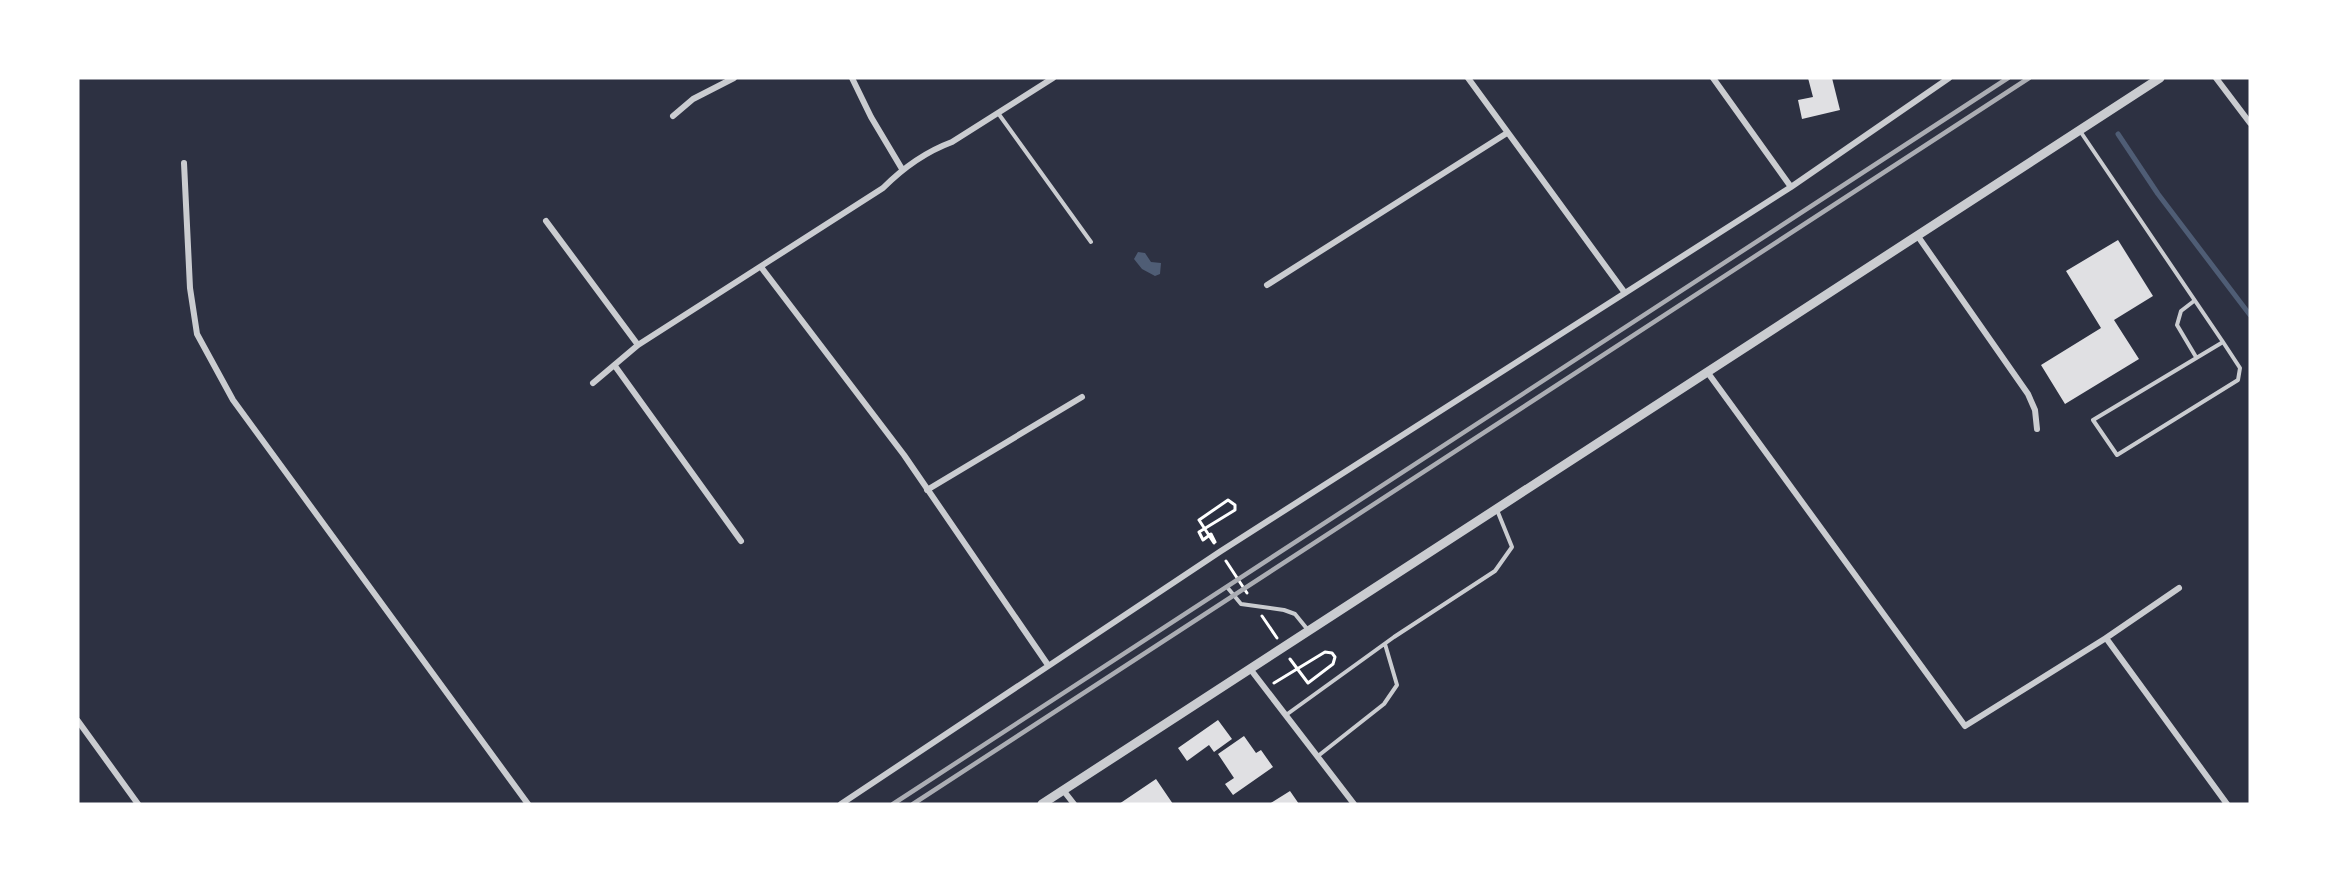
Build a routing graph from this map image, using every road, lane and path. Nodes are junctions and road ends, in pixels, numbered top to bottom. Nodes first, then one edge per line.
1 (734, 78) edge
2 (852, 78) edge
3 (1053, 78) edge
4 (1468, 78) edge
5 (1713, 78) edge
6 (1949, 78) edge
7 (2160, 78) edge
8 (2216, 78) edge
9 (998, 113) junction
10 (674, 116) dead end
11 (2250, 123) edge
12 (2079, 130) junction
13 (1507, 133) junction
14 (184, 163) dead end
15 (902, 169) junction
16 (1791, 186) junction
17 (546, 222) dead end
18 (1917, 235) junction
19 (1091, 242) dead end
20 (761, 267) junction
21 (1267, 285) dead end
22 (1625, 293) junction
23 (2195, 301) junction
24 (2223, 342) junction
25 (638, 345) junction
26 (2196, 357) junction
27 (615, 366) junction
28 (1708, 373) junction
29 (593, 383) dead end
30 (1082, 397) dead end
31 (2037, 429) dead end
32 (927, 490) junction
33 (1497, 509) junction
34 (1199, 519) dead end
35 (741, 541) dead end
36 (1221, 551) junction
37 (1227, 587) dead end
38 (2180, 588) dead end
39 (1309, 632) junction
40 (2106, 638) junction
41 (1385, 644) junction
42 (1048, 665) junction
43 (1251, 669) junction
44 (1302, 677) dead end
45 (1265, 689) junction
46 (1285, 715) junction
47 (78, 722) edge
48 (1318, 757) junction
49 (1063, 790) junction
50 (138, 804) edge
51 (528, 804) edge
52 (840, 804) edge
53 (1042, 804) edge
54 (1074, 804) edge
55 (1354, 804) edge
56 (2227, 804) edge

1 - 10 street
2 - 15 street
3 - 9 street
4 - 13 street
5 - 16 street
6 - 16 street
7 - 12 street
8 - 11 street
9 - 15 street
9 - 19 lane
12 - 18 street
12 - 23 lane
13 - 21 street
13 - 22 street
14 - 51 street
15 - 20 street
16 - 22 street
17 - 25 street
18 - 28 street
18 - 31 street
20 - 25 street
20 - 32 street
22 - 36 street
23 - 24 lane
23 - 26 lane
24 - 26 lane
24 - 26 lane
25 - 27 street
27 - 29 street
27 - 35 street
28 - 33 street
28 - 40 street
30 - 32 street
32 - 42 street
33 - 39 street
33 - 41 lane
34 - 36 path
36 - 42 street
37 - 39 lane
38 - 40 street
39 - 43 street
40 - 56 street
41 - 46 lane
41 - 48 lane
42 - 52 street
43 - 45 street
43 - 49 street
44 - 45 path
45 - 46 street
46 - 48 street
47 - 50 street
48 - 55 street
49 - 53 street
49 - 54 street

